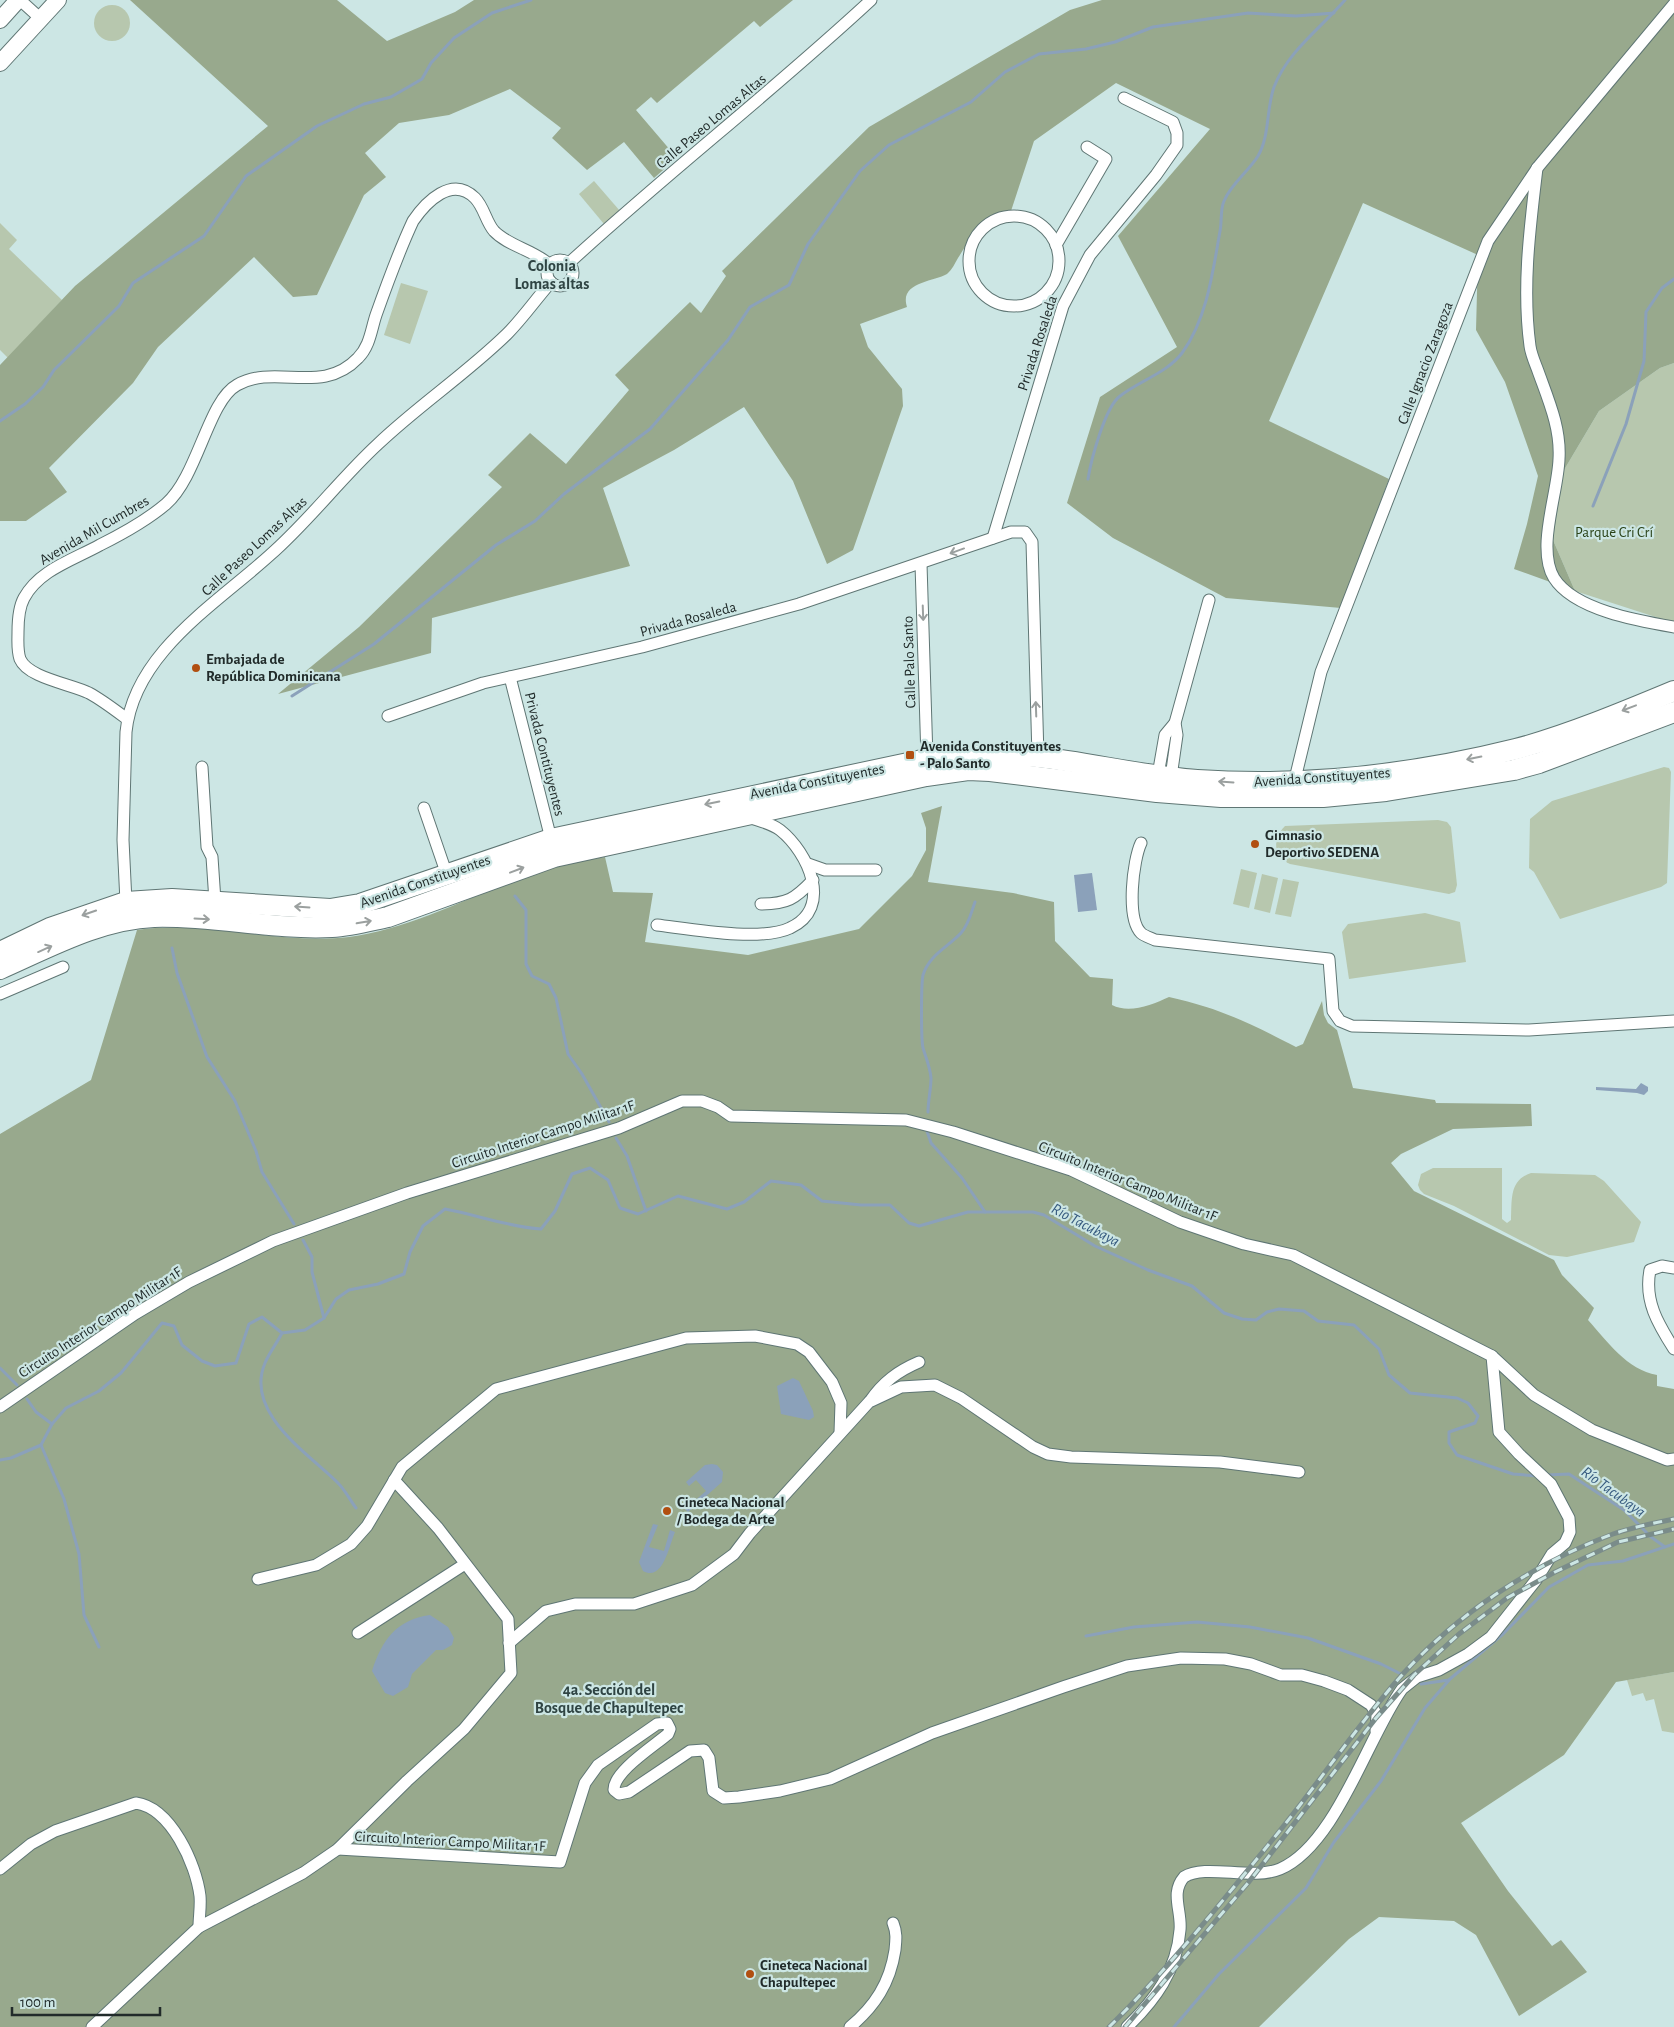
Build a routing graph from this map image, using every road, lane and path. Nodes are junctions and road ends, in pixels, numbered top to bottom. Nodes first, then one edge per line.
1 (19, 0) edge
2 (58, 0) edge
3 (871, 0) edge
4 (1674, 4) edge
5 (41, 19) junction
6 (0, 20) edge
7 (0, 63) edge
8 (1124, 98) dead end
9 (1087, 147) dead end
10 (1538, 167) junction
11 (1056, 245) junction
12 (569, 264) junction
13 (550, 265) junction
14 (551, 282) junction
15 (1042, 296) junction
16 (1063, 306) junction
17 (993, 538) junction
18 (921, 564) junction
19 (1209, 600) dead end
20 (1674, 627) edge
21 (510, 677) junction
22 (1672, 694) edge
23 (388, 716) dead end
24 (128, 719) junction
25 (1038, 757) junction
26 (927, 759) junction
27 (202, 768) dead end
28 (1164, 776) junction
29 (1294, 783) junction
30 (790, 805) junction
31 (424, 808) dead end
32 (742, 815) junction
33 (786, 835) junction
34 (551, 839) junction
35 (1141, 843) dead end
36 (808, 864) junction
37 (876, 870) dead end
38 (447, 874) junction
39 (813, 880) junction
40 (215, 901) junction
41 (126, 902) junction
42 (760, 904) dead end
43 (657, 925) dead end
44 (0, 952) edge
45 (63, 967) dead end
46 (0, 969) edge
47 (0, 994) edge
48 (1674, 1021) edge
49 (1674, 1268) edge
50 (1674, 1349) edge
51 (1492, 1356) junction
52 (919, 1362) dead end
53 (869, 1402) junction
54 (0, 1407) edge
55 (840, 1433) junction
56 (1674, 1459) edge
57 (1299, 1472) dead end
58 (394, 1480) junction
59 (465, 1564) junction
60 (258, 1579) dead end
61 (358, 1633) dead end
62 (509, 1643) junction
63 (1376, 1735) junction
64 (338, 1849) junction
65 (0, 1869) edge
66 (893, 1923) dead end
67 (199, 1927) junction
68 (92, 2027) edge
69 (850, 2027) edge
70 (1128, 2027) edge

1 - 5 street
1 - 6 main road
2 - 5 main road
3 - 12 street, Calle Paseo Lomas Altas
4 - 10 street, Calle Ignacio Zaragoza
5 - 7 main road
8 - 16 street, Privada Rosaleda
9 - 11 street
10 - 20 street
10 - 29 street, Calle Ignacio Zaragoza
11 - 15 street
11 - 15 street
12 - 13 street
12 - 14 street
13 - 14 street
13 - 24 street, Avenida Mil Cumbres
14 - 24 street, Calle Paseo Lomas Altas
15 - 16 street
16 - 17 street, Privada Rosaleda
17 -> 18 street, Privada Rosaleda
25 -> 17 street, Privada Rosaleda
18 - 21 street, Privada Rosaleda
18 -> 26 street, Calle Palo Santo
19 - 28 street
21 - 23 street, Privada Rosaleda
21 - 34 street, Privada Contituyentes
22 -> 29 highway, Avenida Constituyentes
22 - 30 highway, Avenida Constituyentes
24 - 41 street, Calle Paseo Lomas Altas
25 - 26 highway, Avenida Constituyentes
25 - 28 highway, Avenida Constituyentes
26 -> 34 highway, Avenida Constituyentes
27 - 40 street
29 -> 28 highway, Avenida Constituyentes
30 - 32 highway, Avenida Constituyentes
30 - 33 street
31 - 38 street
32 - 33 street
46 -> 32 highway, Avenida Constituyentes
33 - 36 street
34 - 38 highway, Avenida Constituyentes
35 - 48 street
36 - 37 street
36 - 39 street
38 -> 40 highway, Avenida Constituyentes
39 - 42 street
39 - 43 street
40 - 41 highway, Avenida Constituyentes
41 -> 44 highway, Avenida Constituyentes
45 - 47 street
49 - 50 street
51 - 54 street, Circuito Interior Campo Militar 1F
51 - 56 street, Circuito Interior Campo Militar 1F
51 - 63 street
52 - 53 street
53 - 55 street
53 - 57 street
55 - 58 street
55 - 62 street
58 - 59 street, Circuito Interior Campo Militar 1F
58 - 60 street
59 - 61 street
59 - 62 street, Circuito Interior Campo Militar 1F
62 - 64 street, Circuito Interior Campo Militar 1F
63 - 64 street, Circuito Interior Campo Militar 1F
63 - 70 street
64 - 67 street, Circuito Interior Campo Militar 1F
65 - 67 street
66 - 69 street
67 - 68 street, Circuito Interior Campo Militar 1F

